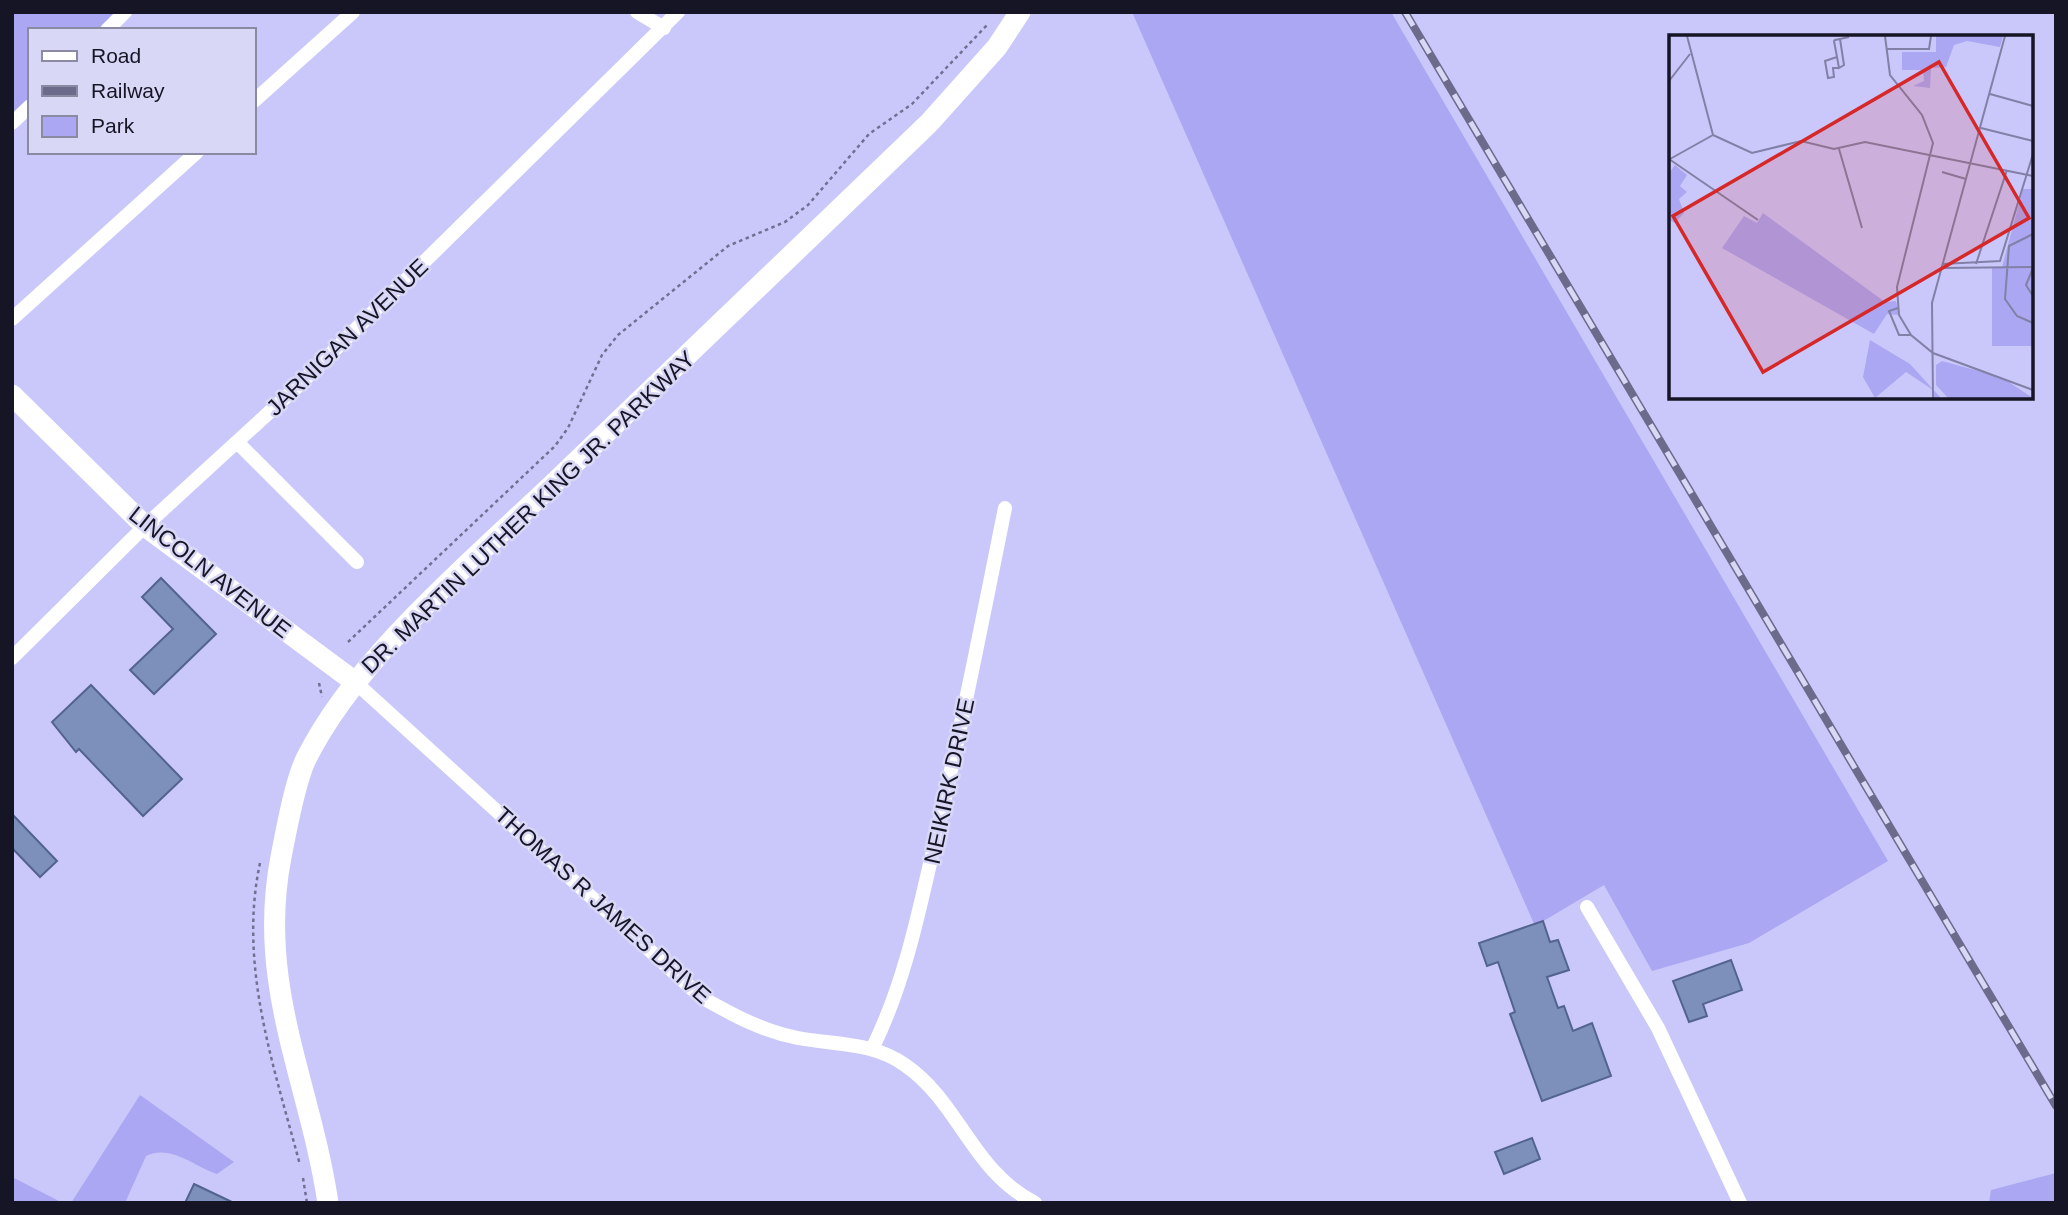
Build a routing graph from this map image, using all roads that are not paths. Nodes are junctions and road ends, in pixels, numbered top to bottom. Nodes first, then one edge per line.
1 (125, 12) edge
2 (353, 12) edge
3 (637, 12) edge
4 (678, 12) edge
5 (1020, 12) edge
6 (109, 28) edge
7 (664, 28) junction
8 (256, 100) edge
9 (28, 108) edge
10 (12, 123) edge
11 (195, 154) edge
12 (12, 319) edge
13 (12, 396) edge
14 (238, 443) junction
15 (1005, 508) dead end
16 (145, 526) junction
17 (357, 562) dead end
18 (12, 658) edge
19 (355, 682) junction
20 (1587, 907) dead end
21 (873, 1048) junction
22 (328, 1203) edge
23 (1035, 1203) edge
24 (1740, 1203) edge

1 - 6 street
2 - 8 street
3 - 7 street
4 - 7 street, JARNIGAN AVENUE
5 - 19 main road, DR. MARTIN LUTHER KING JR. PARKWAY
7 - 14 street, JARNIGAN AVENUE
9 - 10 street
11 - 12 street
13 - 16 main road, LINCOLN AVENUE
14 - 16 street, JARNIGAN AVENUE
14 - 17 street
15 - 21 street, NEIKIRK DRIVE
16 - 18 street, JARNIGAN AVENUE
16 - 19 main road, LINCOLN AVENUE
19 - 21 street, THOMAS R JAMES DRIVE
19 - 22 main road, DR. MARTIN LUTHER KING JR. PARKWAY
20 - 24 street
21 - 23 street, THOMAS R JAMES DRIVE

